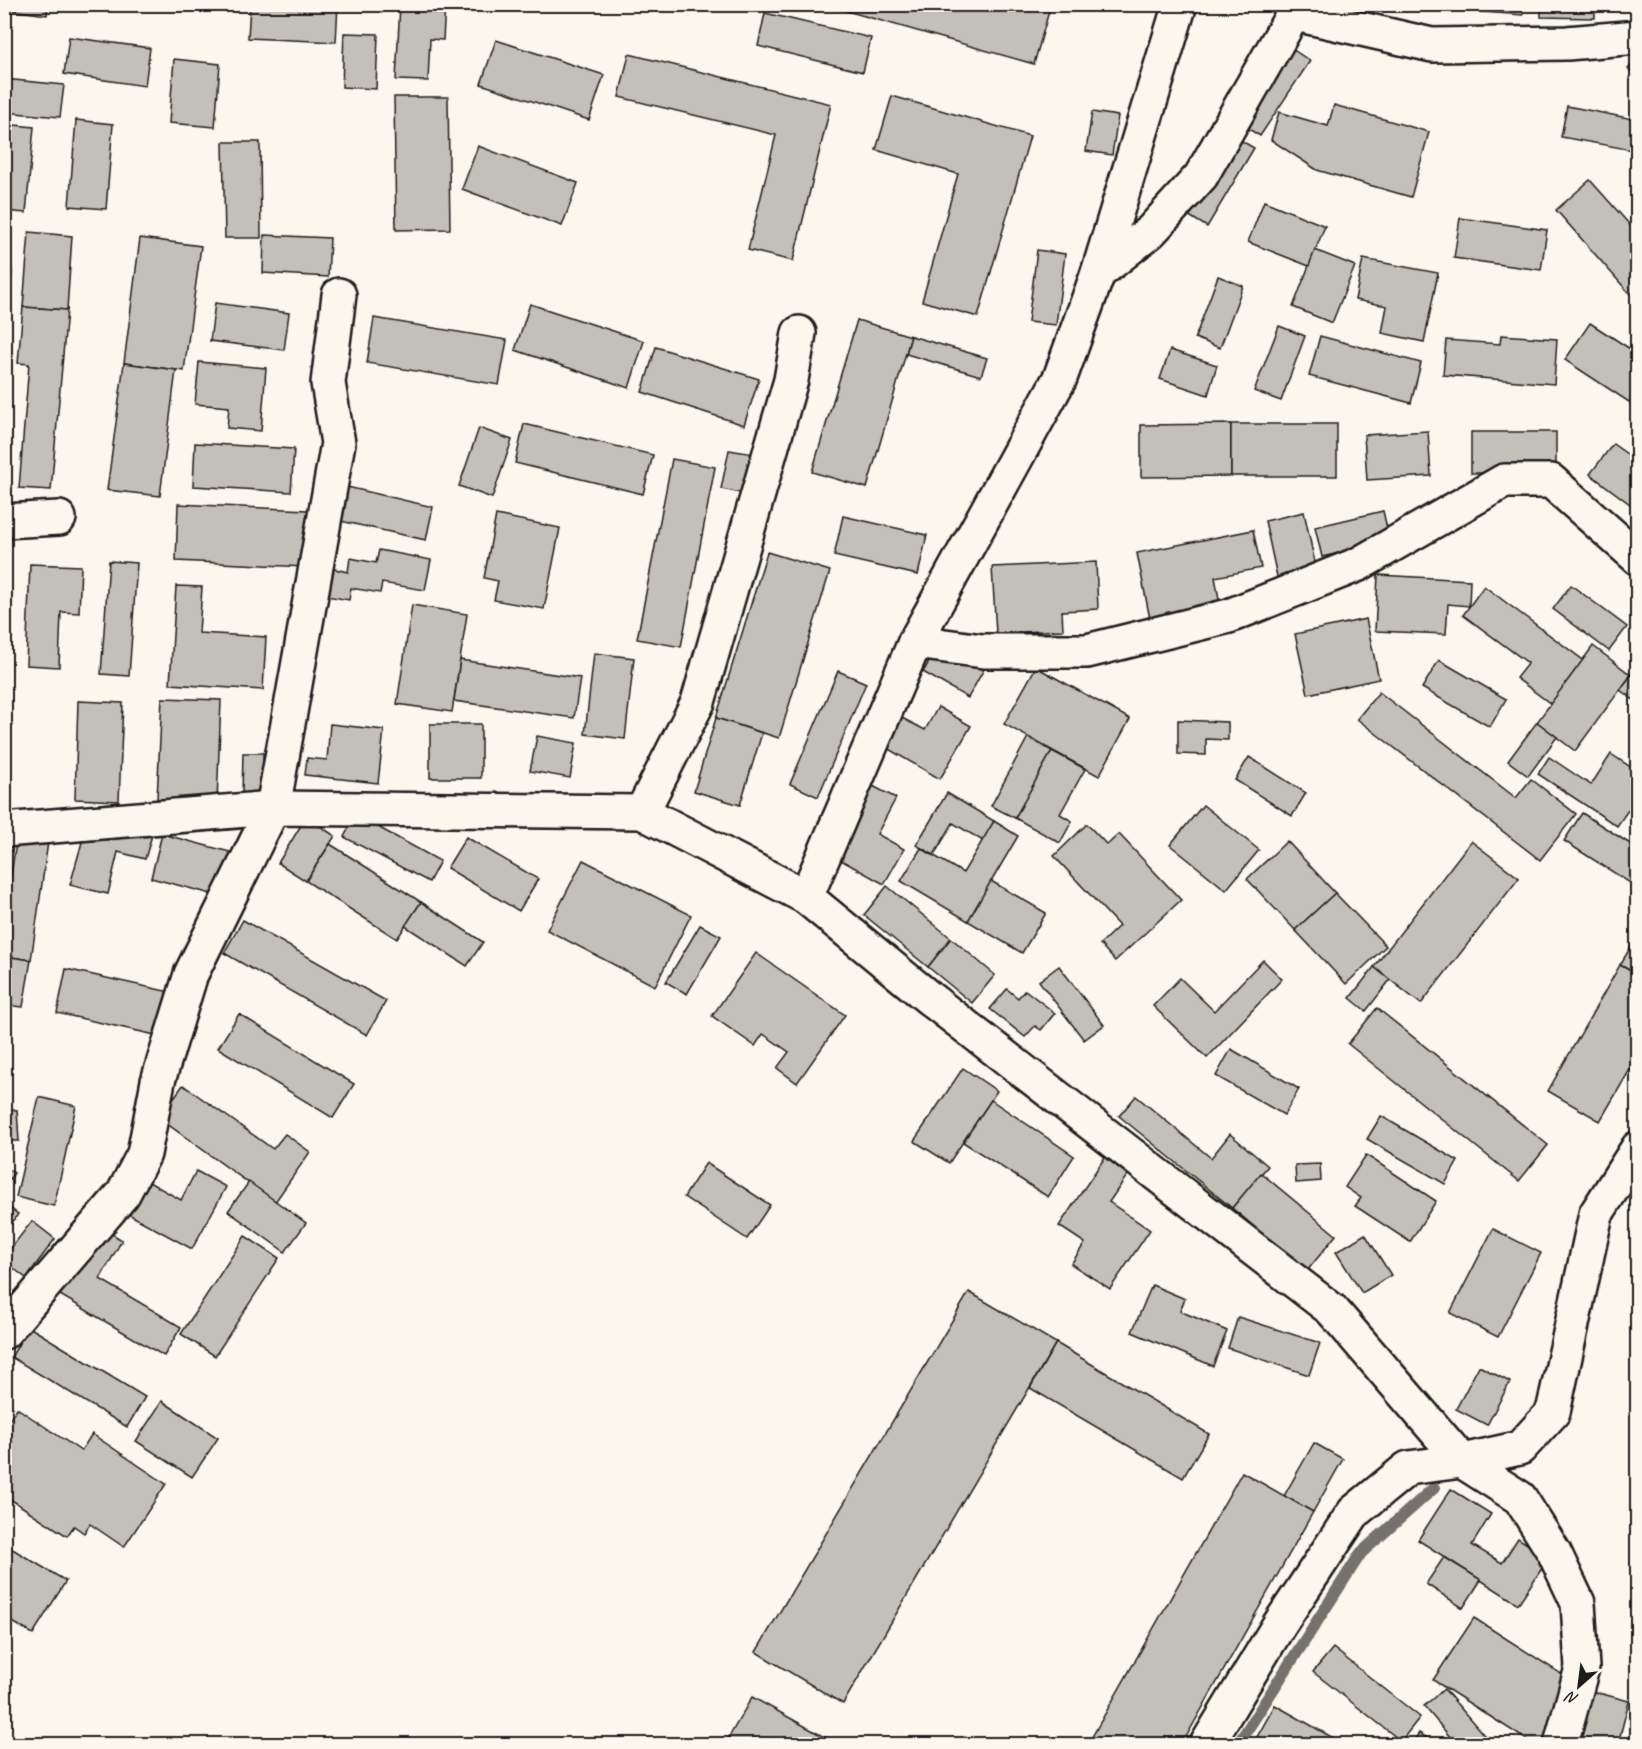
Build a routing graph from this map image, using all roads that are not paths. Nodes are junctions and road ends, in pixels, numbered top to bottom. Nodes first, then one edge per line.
1 (1180, 4) edge
2 (1297, 9) edge
3 (1638, 37) edge
4 (1098, 273) junction
5 (339, 295) dead end
6 (799, 333) dead end
7 (58, 518) dead end
8 (4, 521) edge
9 (1638, 558) edge
10 (915, 642) junction
11 (273, 808) junction
12 (642, 812) junction
13 (4, 830) edge
14 (806, 897) junction
15 (1638, 1148) edge
16 (4, 1332) edge
17 (1462, 1461) junction
18 (1207, 1744) edge
19 (1561, 1744) edge

1 - 4 street
2 - 3 street
2 - 4 street
4 - 10 street
5 - 11 street
6 - 12 street
7 - 8 street
9 - 10 street
10 - 14 street
11 - 12 street
11 - 13 street
11 - 16 street
12 - 14 street
14 - 17 street
15 - 17 street
17 - 18 street
17 - 19 street

